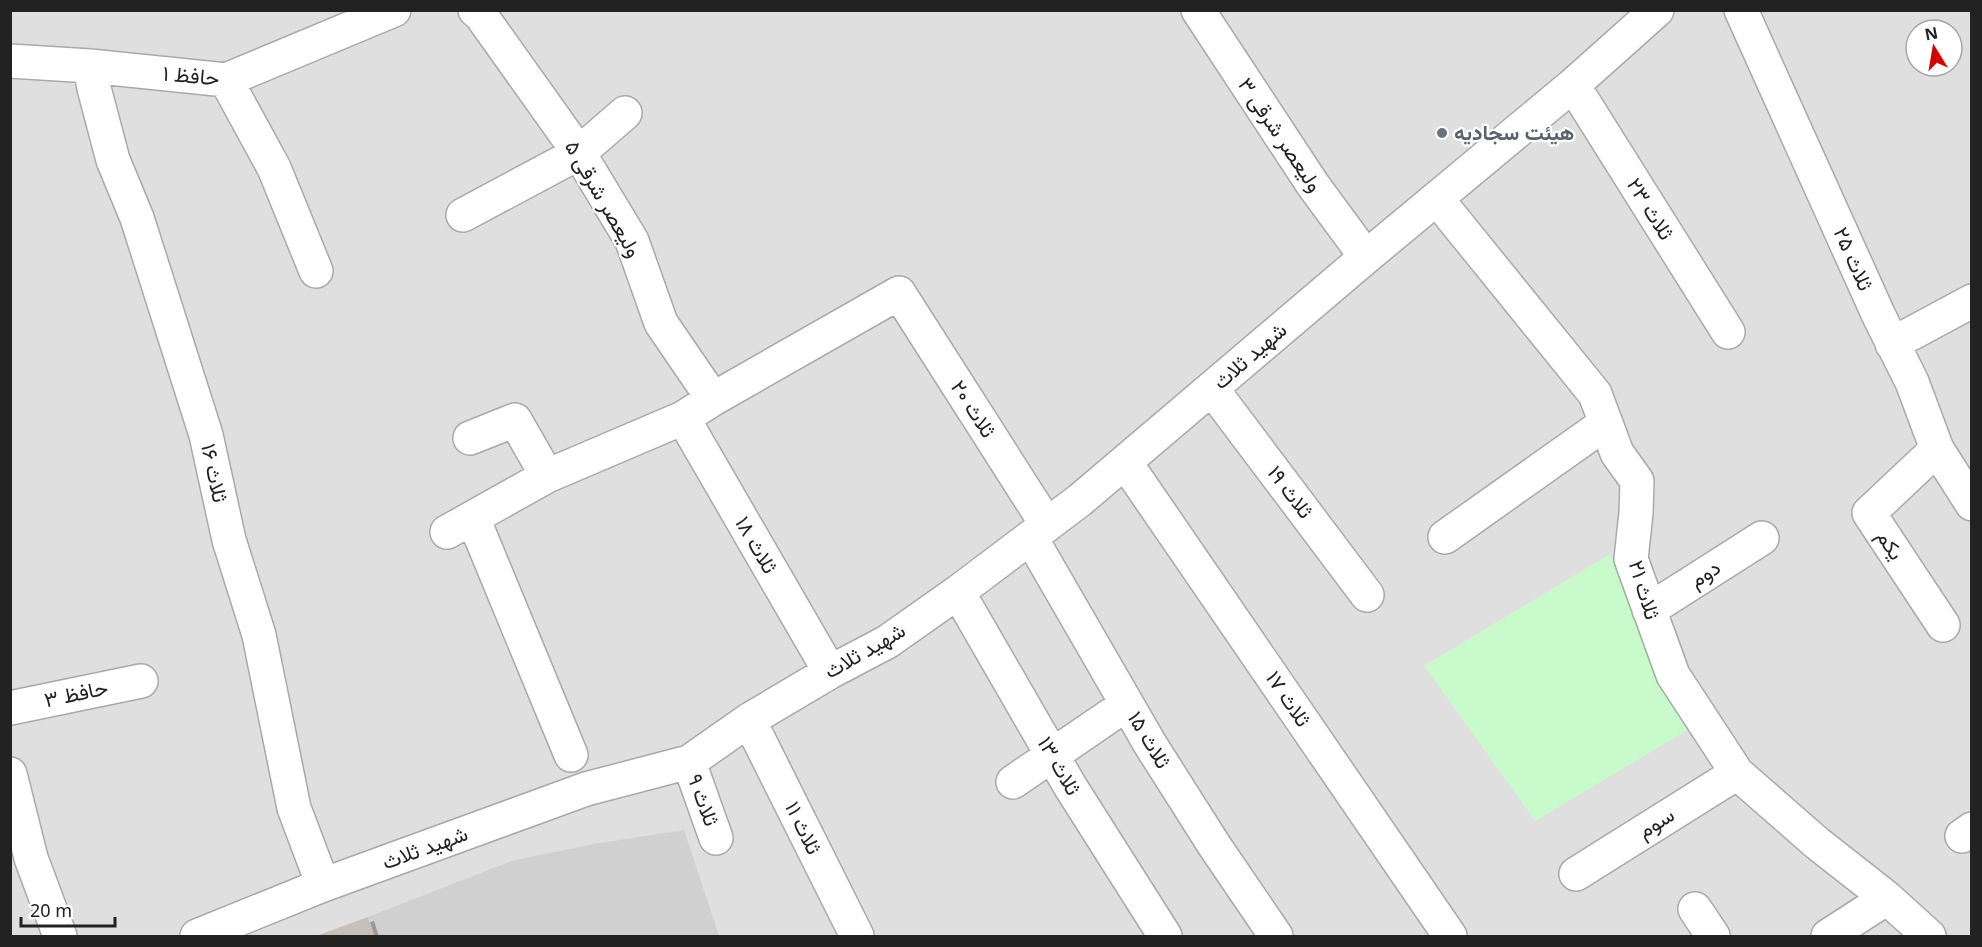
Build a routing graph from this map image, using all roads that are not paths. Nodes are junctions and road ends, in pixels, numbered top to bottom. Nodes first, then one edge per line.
1 (394, 10) edge
2 (475, 10) edge
3 (1198, 10) edge
4 (1741, 10) edge
5 (1643, 15) edge
6 (10, 61) edge
7 (90, 66) junction
8 (226, 80) junction
9 (1572, 85) junction
10 (625, 113) dead end
11 (579, 153) junction
12 (1437, 199) junction
13 (463, 215) dead end
14 (1366, 257) junction
15 (316, 271) dead end
16 (1971, 301) edge
17 (1728, 332) dead end
18 (1892, 344) junction
19 (1212, 389) junction
20 (713, 399) junction
21 (683, 418) junction
22 (1606, 423) junction
23 (470, 438) dead end
24 (1937, 449) junction
25 (1125, 462) junction
26 (547, 476) junction
27 (1971, 504) edge
28 (1039, 531) junction
29 (1445, 537) dead end
30 (1761, 538) dead end
31 (958, 592) junction
32 (1367, 595) dead end
33 (1649, 610) junction
34 (1943, 625) dead end
35 (830, 672) junction
36 (141, 681) dead end
37 (1127, 704) junction
38 (10, 708) edge
39 (749, 720) junction
40 (571, 755) dead end
41 (1053, 755) junction
42 (688, 762) junction
43 (1737, 773) junction
44 (10, 774) edge
45 (1013, 782) dead end
46 (716, 838) dead end
47 (21, 861) edge
48 (1576, 874) dead end
49 (323, 885) junction
50 (1887, 898) junction
51 (1695, 909) dead end
52 (1267, 933) edge
53 (209, 934) edge
54 (60, 936) edge
55 (857, 936) edge
56 (1166, 936) edge
57 (1450, 936) edge
58 (1713, 936) edge
59 (1827, 936) edge
60 (1929, 936) edge

1 - 8 street, حافظ ۱
2 - 11 street, ولیعصر شرقی ۵
3 - 14 street, ولیعصر شرقی ۳
4 - 18 street, ثلاث ۲۵
5 - 9 street, شهید ثلاث
6 - 7 street, حافظ ۱
7 - 8 street, حافظ ۱
7 - 49 street, ثلاث ۱۶
8 - 15 street
9 - 12 street, شهید ثلاث
9 - 17 street, ثلاث ۲۳
10 - 11 street
11 - 13 street
11 - 20 street, ولیعصر شرقی ۵
12 - 14 street, شهید ثلاث
12 - 22 street, ثلاث ۲۱
14 - 19 street, شهید ثلاث
16 - 18 street
18 - 24 street, ثلاث ۲۵
19 - 25 street, شهید ثلاث
19 - 32 street, ثلاث ۱۹
20 - 21 street
20 - 28 street, ثلاث ۲۰
21 - 26 street
21 - 35 street, ثلاث ۱۸
22 - 29 street
22 - 33 street, ثلاث ۲۱
23 - 26 street
24 - 27 street, ثلاث ۲۵
24 - 34 street, یکم
25 - 28 street, شهید ثلاث
25 - 57 street, ثلاث ۱۷
26 - 40 street
28 - 31 street, شهید ثلاث
28 - 37 street, ثلاث ۱۵
30 - 33 street, دوم
31 - 35 street, شهید ثلاث
31 - 41 street, ثلاث ۱۳
33 - 43 street, ثلاث ۲۱
35 - 39 street, شهید ثلاث
36 - 38 street, حافظ ۳
37 - 41 street
37 - 52 street, ثلاث ۱۵
39 - 42 street, شهید ثلاث
39 - 55 street, ثلاث ۱۱
41 - 45 street
41 - 56 street, ثلاث ۱۳
42 - 46 street, ثلاث ۹
42 - 49 street, شهید ثلاث
43 - 48 street, سوم
43 - 50 street, ثلاث ۲۱
44 - 47 street
47 - 54 street
49 - 53 street, شهید ثلاث
50 - 59 street
50 - 60 street, ثلاث ۲۱
51 - 58 street

